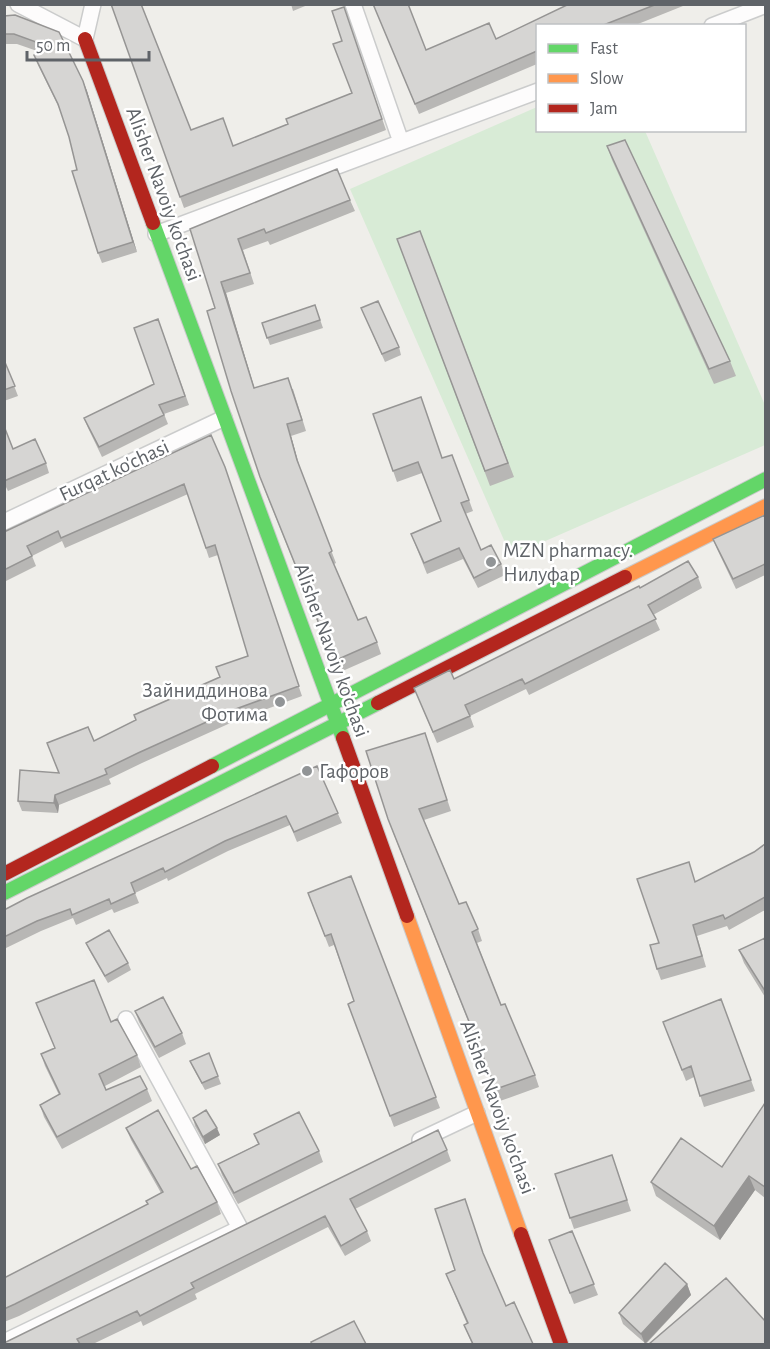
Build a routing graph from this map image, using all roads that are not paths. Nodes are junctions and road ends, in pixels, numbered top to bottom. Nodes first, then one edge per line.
1 (18, 4) edge
2 (93, 4) edge
3 (353, 4) edge
4 (765, 5) edge
5 (716, 24) edge
6 (85, 39) junction
7 (536, 91) edge
8 (401, 142) junction
9 (156, 234) junction
10 (224, 418) junction
11 (765, 478) edge
12 (765, 506) edge
13 (5, 520) edge
14 (330, 703) junction
15 (338, 723) junction
16 (4, 874) edge
17 (4, 893) edge
18 (126, 1019) dead end
19 (477, 1113) junction
20 (402, 1149) edge
21 (4, 1342) edge
22 (561, 1344) edge

1 - 6 street
2 - 6 street
3 - 8 street
4 - 5 street
6 - 9 main road, Alisher Navoiy ko'chasi
7 - 8 street
8 - 9 street
9 - 10 main road, Alisher Navoiy ko'chasi
10 - 13 street, Furqat ko'chasi
10 - 14 main road, Alisher Navoiy ko'chasi
11 - 14 main road
12 - 15 main road
14 - 15 main road, Alisher Navoiy ko'chasi
14 - 16 main road
15 - 17 main road
15 - 19 main road, Alisher Navoiy ko'chasi
18 - 21 street
19 - 20 street
19 - 22 main road, Alisher Navoiy ko'chasi

